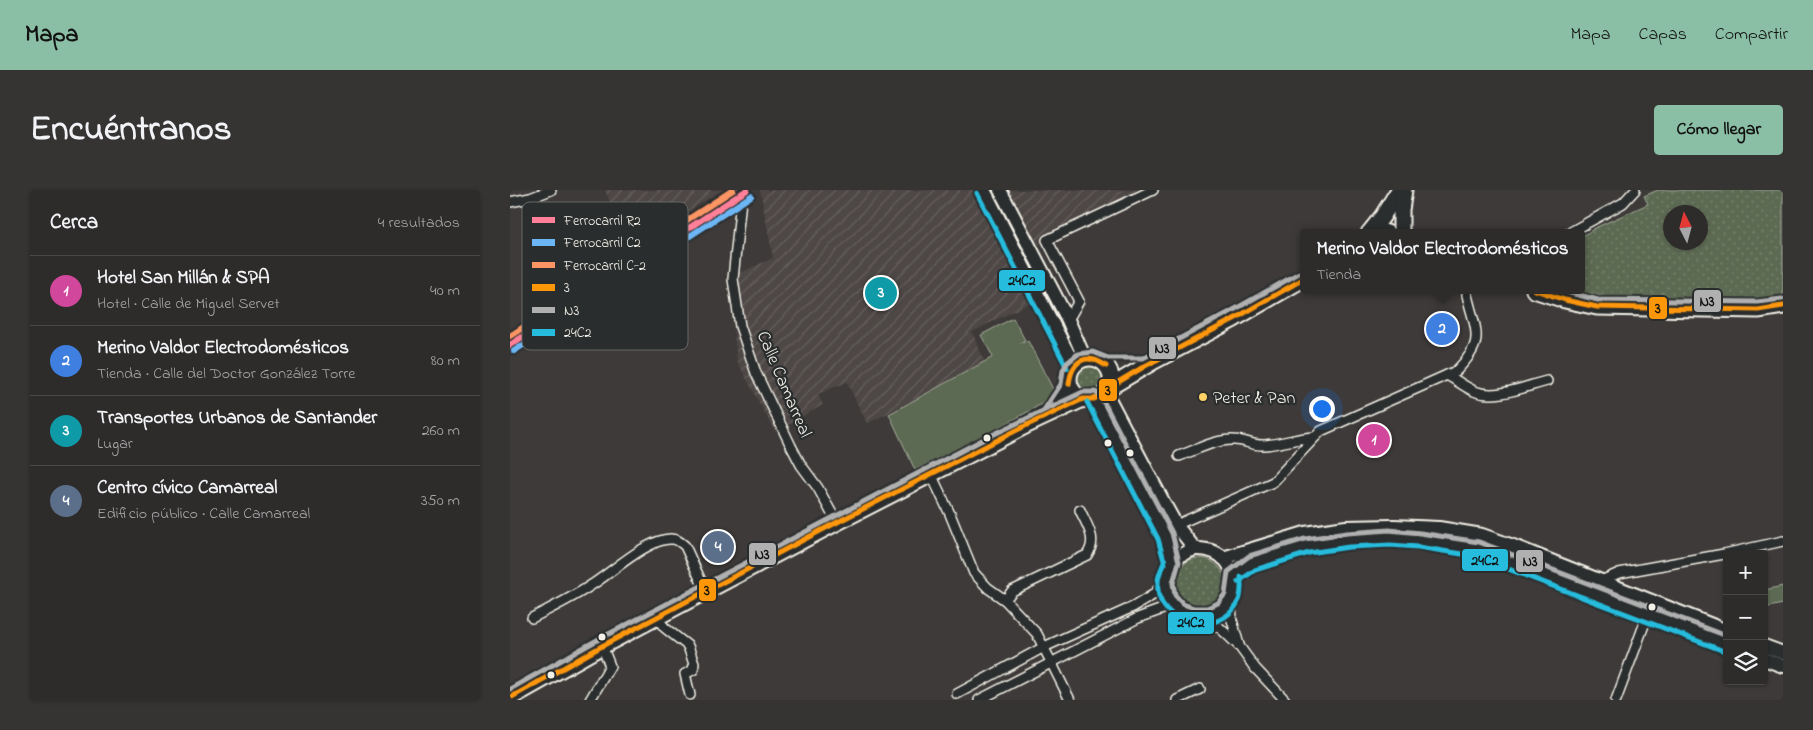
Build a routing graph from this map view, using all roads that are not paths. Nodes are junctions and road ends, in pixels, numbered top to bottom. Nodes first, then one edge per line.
1 (551, 190) edge
2 (742, 190) edge
3 (984, 190) edge
4 (1000, 190) edge
5 (1154, 190) edge
6 (1398, 190) edge
7 (1404, 190) edge
8 (1635, 190) edge
9 (510, 202) edge
10 (1373, 229) edge
11 (1401, 229) edge
12 (1576, 229) edge
13 (1300, 281) edge
14 (1300, 292) edge
15 (1467, 294) edge
16 (1546, 294) edge
17 (1783, 306) edge
18 (1234, 319) junction
19 (1068, 320) junction
20 (1080, 362) junction
21 (1106, 366) junction
22 (1145, 366) junction
23 (1448, 375) junction
24 (1547, 381) dead end
25 (1070, 384) junction
26 (1098, 395) junction
27 (1050, 414) junction
28 (1314, 438) junction
29 (1179, 456) dead end
30 (931, 474) junction
31 (1080, 510) dead end
32 (837, 523) junction
33 (1176, 525) junction
34 (1783, 541) edge
35 (1195, 549) junction
36 (1223, 558) junction
37 (1172, 562) junction
38 (1234, 576) junction
39 (1603, 580) junction
40 (1165, 581) junction
41 (706, 592) junction
42 (1231, 599) junction
43 (1005, 600) junction
44 (1171, 606) junction
45 (1651, 608) junction
46 (532, 618) dead end
47 (657, 618) junction
48 (1196, 618) junction
49 (1723, 630) edge
50 (1723, 642) edge
51 (602, 646) junction
52 (1239, 646) junction
53 (1044, 647) junction
54 (1768, 647) edge
55 (1783, 653) edge
56 (1768, 660) edge
57 (1052, 662) junction
58 (1783, 666) edge
59 (1200, 689) dead end
60 (957, 694) dead end
61 (690, 695) dead end
62 (510, 698) edge
63 (590, 700) edge
64 (979, 700) edge
65 (1070, 700) edge
66 (1177, 700) edge
67 (1286, 700) edge
68 (1616, 700) edge

1 - 9 street
2 - 32 street, Calle Camarreal
3 - 20 main road
4 - 19 main road
5 - 19 street
6 - 10 main road
7 - 11 main road
8 - 12 street
13 - 18 main road
14 - 18 main road
15 - 23 street
16 - 17 main road
18 - 22 main road
19 - 20 main road
20 - 21 main road
20 - 25 main road
21 - 22 main road
21 - 26 main road
22 - 26 main road
23 - 24 street
23 - 28 street
25 - 26 main road
25 - 27 main road
26 - 27 main road
26 - 33 main road
26 - 37 main road
27 - 30 main road
28 - 29 street
28 - 33 street
30 - 32 main road
30 - 43 street
31 - 43 street
32 - 41 main road
33 - 35 main road
34 - 39 street
35 - 36 main road
35 - 37 main road
36 - 38 main road
36 - 39 main road
37 - 40 main road
38 - 42 main road
38 - 45 main road
39 - 45 main road
40 - 44 main road
40 - 53 street
41 - 46 street
41 - 47 main road
42 - 48 main road
42 - 52 street
43 - 53 street
44 - 48 main road
44 - 57 street
45 - 49 main road
45 - 50 main road
45 - 68 street
47 - 51 main road
47 - 61 street
48 - 52 street
51 - 62 main road
51 - 63 street
52 - 67 street
53 - 57 street
53 - 60 street
54 - 55 main road
56 - 58 main road
57 - 64 street
57 - 65 street
59 - 66 street

